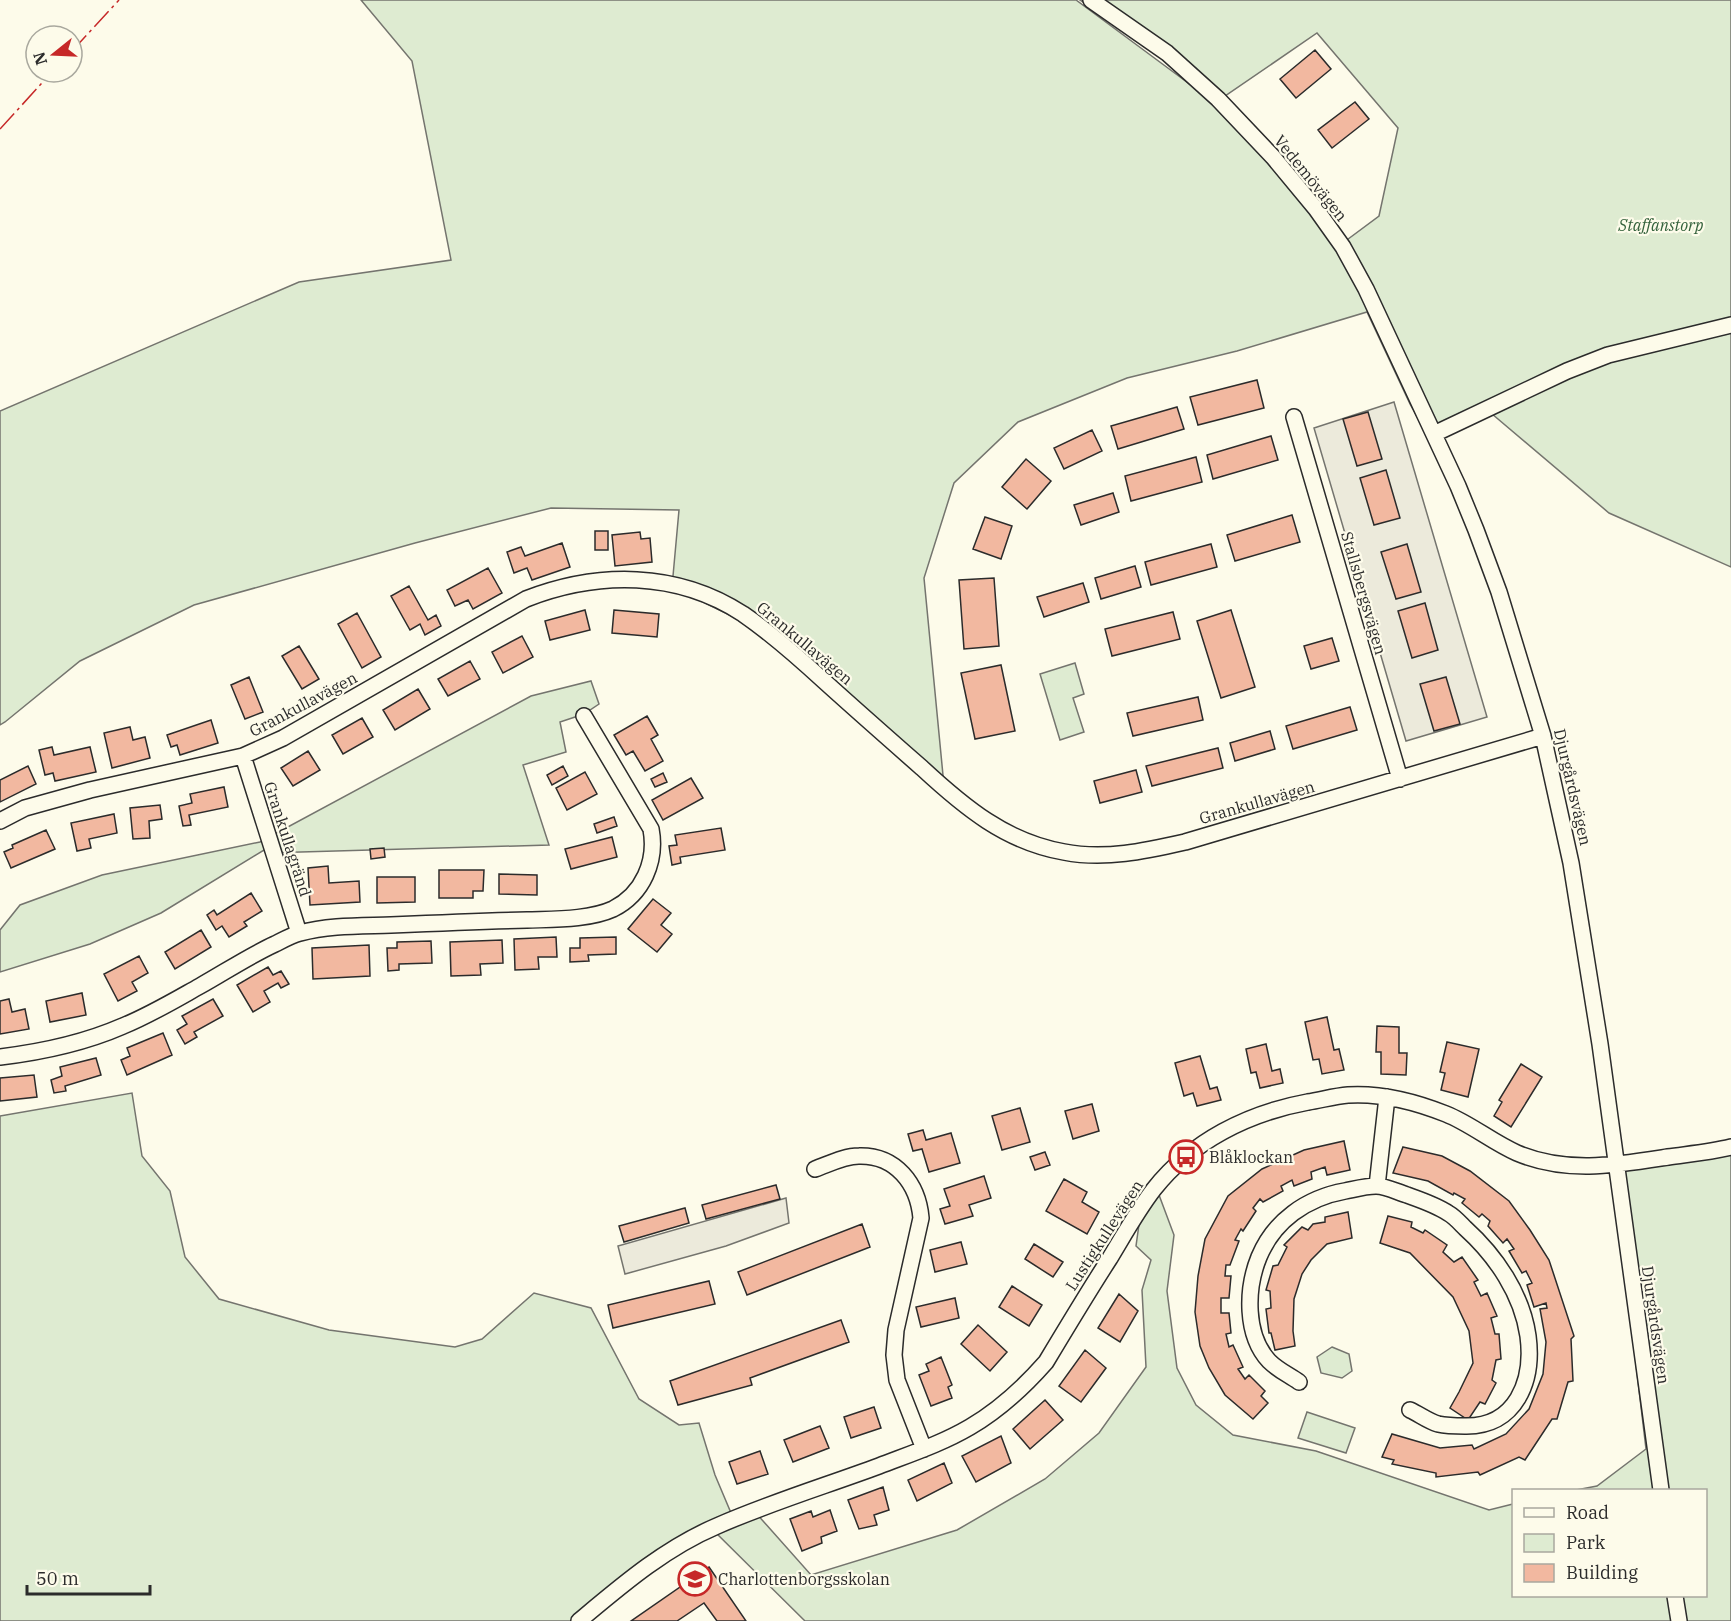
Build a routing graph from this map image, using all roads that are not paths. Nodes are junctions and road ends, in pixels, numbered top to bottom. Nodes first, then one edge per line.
1 (1091, 0) edge
2 (1731, 325) edge
3 (1294, 417) dead end
4 (1434, 434) junction
5 (584, 717) dead end
6 (1543, 735) junction
7 (243, 756) junction
8 (1400, 779) junction
9 (0, 821) edge
10 (299, 933) junction
11 (0, 1057) edge
12 (1387, 1098) junction
13 (1731, 1147) edge
14 (1617, 1165) junction
15 (815, 1169) dead end
16 (1377, 1186) junction
17 (1299, 1382) dead end
18 (1410, 1410) dead end
19 (924, 1449) junction
20 (1661, 1489) edge
21 (1675, 1597) edge
22 (579, 1621) edge
23 (1679, 1621) edge

1 - 4 street, Vedemövägen
2 - 4 street
3 - 8 street, Stallsbergsvägen
4 - 6 street, Djurgårdsvägen
5 - 10 street
6 - 8 street, Grankullavägen
6 - 14 street, Djurgårdsvägen
7 - 8 street, Grankullavägen
7 - 9 street, Grankullavägen
7 - 10 street, Grankullagränd
10 - 11 street
12 - 14 street, Lustigkullevägen
12 - 16 street
12 - 19 street, Lustigkullevägen
13 - 14 street
14 - 20 street, Djurgårdsvägen
15 - 19 street
16 - 17 street
16 - 18 street
19 - 22 street, Lustigkullevägen
21 - 23 street

